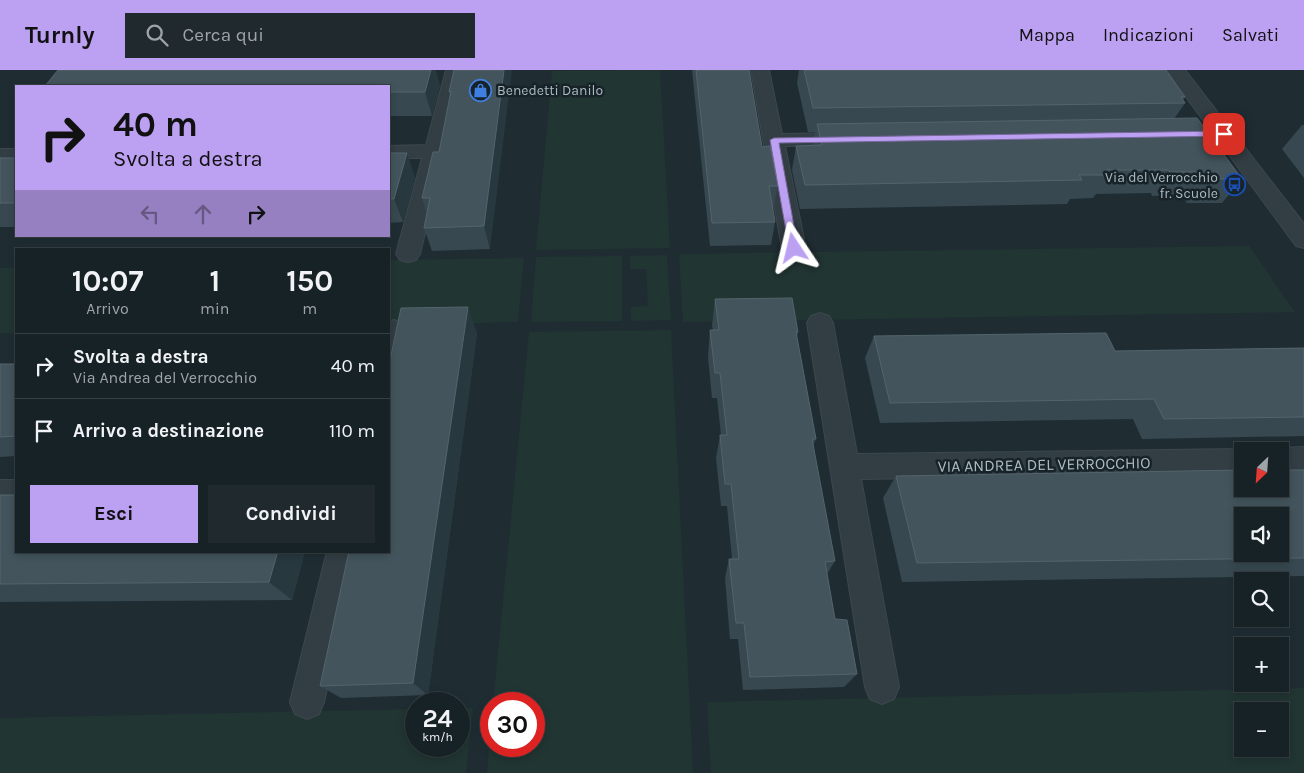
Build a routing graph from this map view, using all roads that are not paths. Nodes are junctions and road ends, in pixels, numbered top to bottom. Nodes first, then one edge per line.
1 (455, 70) edge
2 (760, 70) edge
3 (1175, 70) edge
4 (1224, 134) junction
5 (1156, 135) edge
6 (872, 139) edge
7 (774, 140) junction
8 (435, 151) junction
9 (390, 152) edge
10 (0, 156) edge
11 (15, 156) edge
12 (1304, 240) edge
13 (794, 248) dead end
14 (408, 254) dead end
15 (820, 323) dead end
16 (1234, 460) edge
17 (1289, 460) edge
18 (1304, 460) edge
19 (845, 467) junction
20 (0, 493) edge
21 (15, 493) edge
22 (342, 553) edge
23 (882, 687) dead end
24 (307, 702) dead end

1 - 8 street
2 - 7 street
3 - 4 street
4 - 5 street
4 - 12 street
6 - 7 street
7 - 13 street
8 - 9 street
8 - 14 street
10 - 11 street
15 - 19 street
16 - 19 street, VIA ANDREA DEL VERROCCHIO
17 - 18 street
19 - 23 street
20 - 21 street
22 - 24 street

